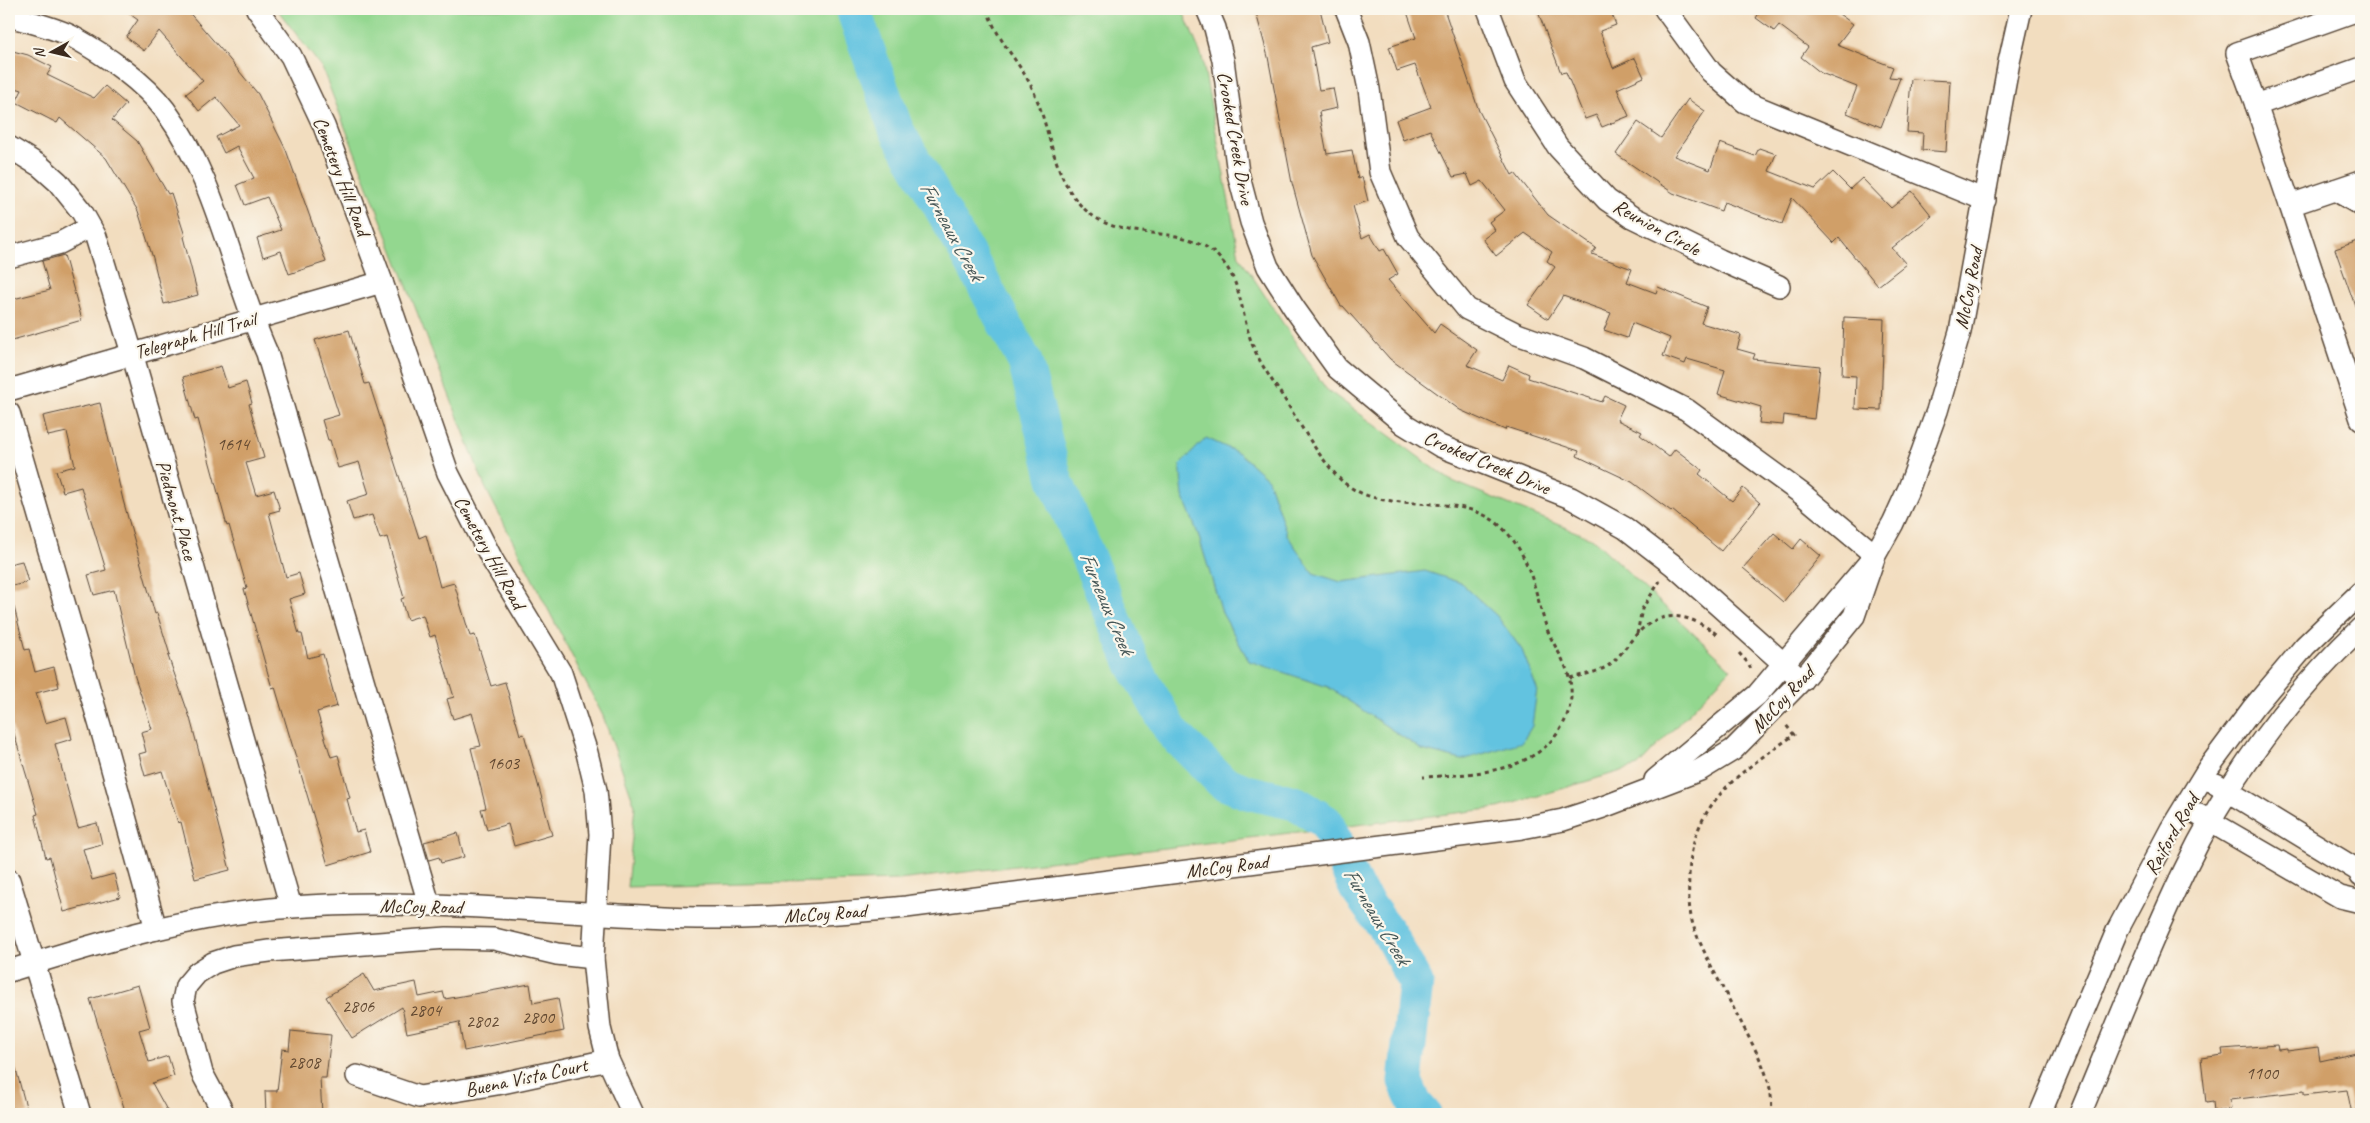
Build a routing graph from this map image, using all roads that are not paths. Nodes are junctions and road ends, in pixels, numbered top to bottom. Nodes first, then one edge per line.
1 (257, 9) edge
2 (1207, 9) edge
3 (1346, 9) edge
4 (1488, 9) edge
5 (1665, 9) edge
6 (2021, 9) edge
7 (2361, 10) edge
8 (9, 16) edge
9 (2361, 68) edge
10 (2256, 105) junction
11 (9, 147) edge
12 (2361, 181) edge
13 (2335, 190) junction
14 (1985, 200) junction
15 (2290, 205) junction
16 (2361, 205) edge
17 (90, 227) junction
18 (9, 257) edge
19 (382, 282) junction
20 (1779, 286) dead end
21 (252, 320) junction
22 (132, 353) junction
23 (9, 390) edge
24 (9, 413) edge
25 (2361, 419) edge
26 (1875, 555) junction
27 (2361, 592) edge
28 (2361, 628) edge
29 (1784, 664) junction
30 (1802, 680) junction
31 (2203, 777) junction
32 (2229, 791) junction
33 (1639, 792) junction
34 (2186, 807) junction
35 (2210, 823) junction
36 (2361, 876) edge
37 (9, 880) edge
38 (2361, 902) edge
39 (429, 904) junction
40 (291, 907) junction
41 (596, 913) junction
42 (156, 930) junction
43 (593, 958) junction
44 (33, 964) junction
45 (9, 971) edge
46 (608, 1060) junction
47 (357, 1076) dead end
48 (80, 1114) edge
49 (224, 1114) edge
50 (633, 1114) edge
51 (2040, 1114) edge
52 (2080, 1114) edge

1 - 19 street, Cemetery Hill Road
2 - 29 street, Crooked Creek Drive
3 - 26 street
4 - 20 street, Reunion Circle
5 - 14 street
6 - 14 street, McCoy Road
7 - 10 street
8 - 21 street
9 - 10 street
10 - 15 street
11 - 17 street, Piedmont Place
12 - 13 street
13 - 15 street
13 - 16 street
14 - 26 street, McCoy Road
15 - 25 street
17 - 18 street
17 - 22 street, Piedmont Place
19 - 21 street, Telegraph Hill Trail
19 - 41 street, Cemetery Hill Road
21 - 22 street, Telegraph Hill Trail
21 - 39 street
22 - 23 street, Telegraph Hill Trail
22 - 40 street, Piedmont Place
24 - 42 street
26 - 29 street, McCoy Road
26 - 30 street, McCoy Road
27 - 31 street, Raiford Road
28 - 32 street, Raiford Road
29 - 30 street, Crooked Creek Drive
29 - 33 street, McCoy Road
30 - 33 street, McCoy Road
31 - 32 street
31 - 34 street, Raiford Road
32 - 35 street, Raiford Road
32 - 36 street
33 - 41 street, McCoy Road
34 - 35 street
34 - 51 street, Raiford Road
35 - 38 street
35 - 52 street, Raiford Road
37 - 44 street
39 - 40 street, McCoy Road
39 - 41 street, McCoy Road
40 - 42 street, McCoy Road
41 - 43 street, Cemetery Hill Road
42 - 44 street, McCoy Road
43 - 46 street, Cemetery Hill Road
43 - 49 street
44 - 45 street, McCoy Road
44 - 48 street
46 - 47 street, Buena Vista Court
46 - 50 street, Cemetery Hill Road

